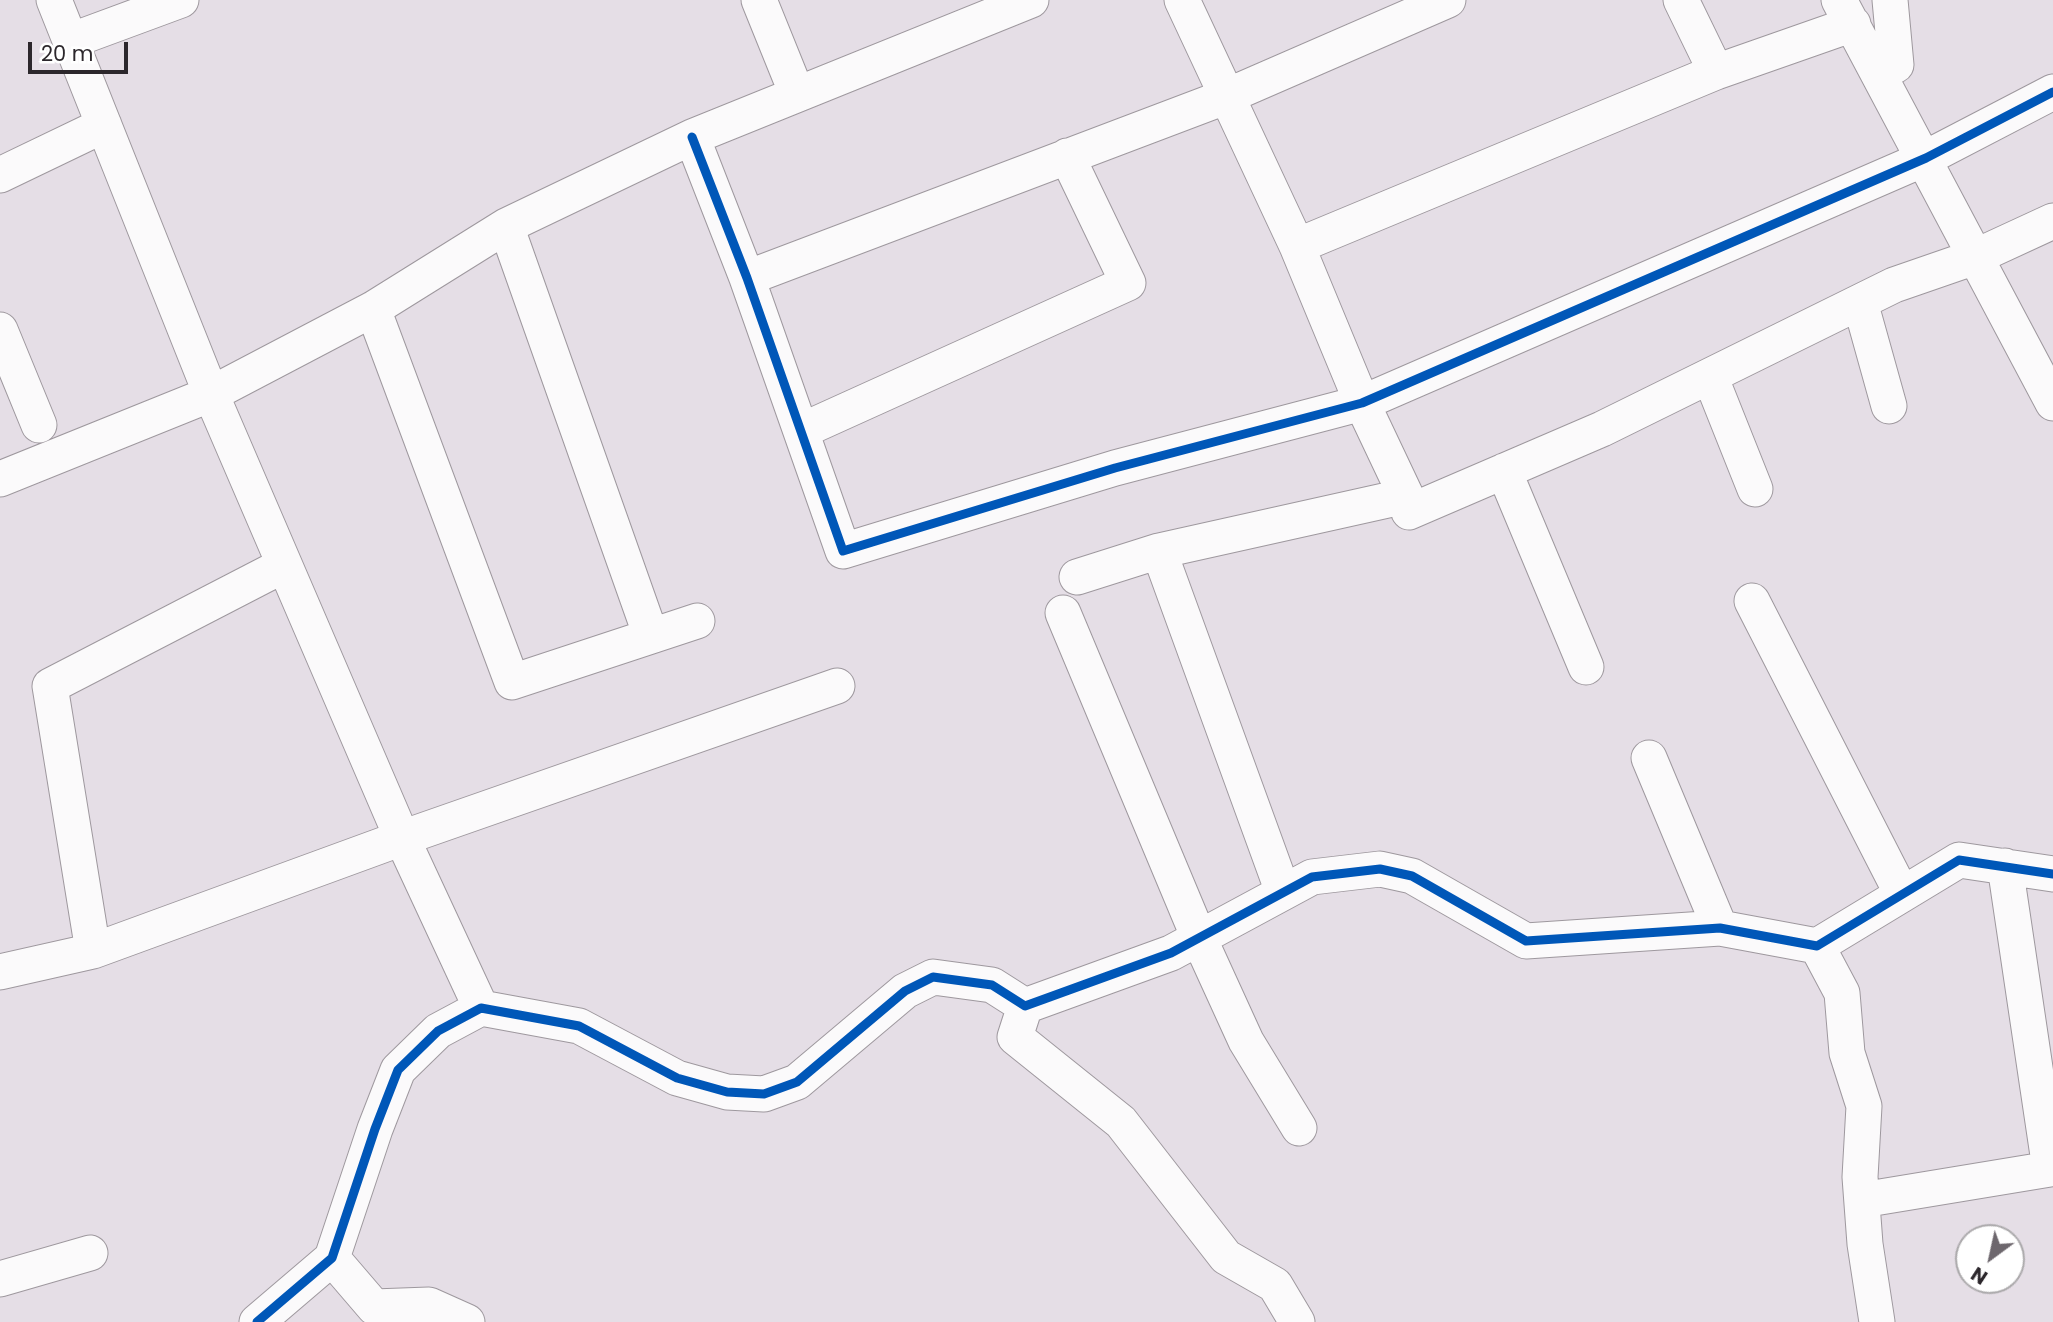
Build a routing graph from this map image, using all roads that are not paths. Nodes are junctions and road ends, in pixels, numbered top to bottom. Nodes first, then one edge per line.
1 (54, 0) edge
2 (181, 0) edge
3 (759, 0) edge
4 (1031, 0) edge
5 (1182, 0) edge
6 (1448, 0) edge
7 (1681, 0) edge
8 (1890, 0) edge
9 (1846, 12) edge
10 (70, 41) junction
11 (1716, 72) junction
12 (1880, 73) junction
13 (2053, 92) edge
14 (797, 94) junction
15 (1226, 97) junction
16 (104, 125) junction
17 (692, 137) junction
18 (1068, 156) junction
19 (1926, 158) junction
20 (0, 175) edge
21 (2053, 221) edge
22 (506, 226) junction
23 (1297, 246) junction
24 (1975, 257) junction
25 (747, 278) junction
26 (1860, 302) junction
27 (373, 309) junction
28 (0, 330) edge
29 (1710, 376) junction
30 (211, 394) junction
31 (1362, 403) junction
32 (2053, 403) edge
33 (1889, 405) dead end
34 (39, 425) dead end
35 (801, 431) junction
36 (1504, 471) junction
37 (0, 479) edge
38 (1755, 489) dead end
39 (1406, 496) junction
40 (1159, 551) junction
41 (284, 565) junction
42 (1077, 577) dead end
43 (1752, 601) dead end
44 (1063, 613) dead end
45 (697, 621) dead end
46 (651, 636) junction
47 (1586, 667) dead end
48 (837, 686) dead end
49 (1649, 758) dead end
50 (402, 838) junction
51 (2005, 866) junction
52 (2053, 874) edge
53 (1283, 892) junction
54 (1902, 894) junction
55 (1720, 928) junction
56 (1199, 938) junction
57 (1817, 946) junction
58 (93, 951) junction
59 (0, 972) edge
60 (1024, 1006) junction
61 (481, 1008) junction
62 (1299, 1128) dead end
63 (1862, 1200) junction
64 (90, 1253) dead end
65 (332, 1258) junction
66 (0, 1279) edge
67 (257, 1322) edge
68 (467, 1322) edge
69 (1297, 1322) edge
70 (1877, 1322) edge

1 - 10 street
2 - 10 street
3 - 14 street
4 - 14 street
5 - 15 street
6 - 15 street
7 - 11 street
8 - 12 street
9 - 11 street
9 - 12 street
10 - 16 street
11 - 23 street
12 - 19 street
13 - 19 street
14 - 17 street
15 - 18 street
15 - 23 street
16 - 20 street
16 - 30 street
17 - 22 street
17 - 25 street
18 - 25 street
18 - 35 street
19 - 24 street
19 - 31 street
21 - 24 street
22 - 27 street
22 - 46 street
23 - 31 street
24 - 26 street
24 - 32 street
25 - 35 street
26 - 29 street
26 - 33 street
27 - 30 street
27 - 46 street
28 - 34 street
29 - 36 street
29 - 38 street
30 - 37 street
30 - 41 street
31 - 35 street
31 - 39 street
36 - 39 street
36 - 47 street
39 - 40 street
40 - 42 street
40 - 53 street
41 - 50 street
41 - 58 street
43 - 54 street
44 - 56 street
45 - 46 street
48 - 50 street
49 - 55 street
50 - 58 street
50 - 61 street
51 - 52 street
51 - 54 street
51 - 63 street
53 - 55 street
53 - 56 street
54 - 57 street
55 - 57 street
56 - 60 street
56 - 62 street
57 - 63 street
58 - 59 street
60 - 61 street
60 - 69 street
61 - 65 street
63 - 70 street
64 - 66 street
65 - 67 street
65 - 68 street

